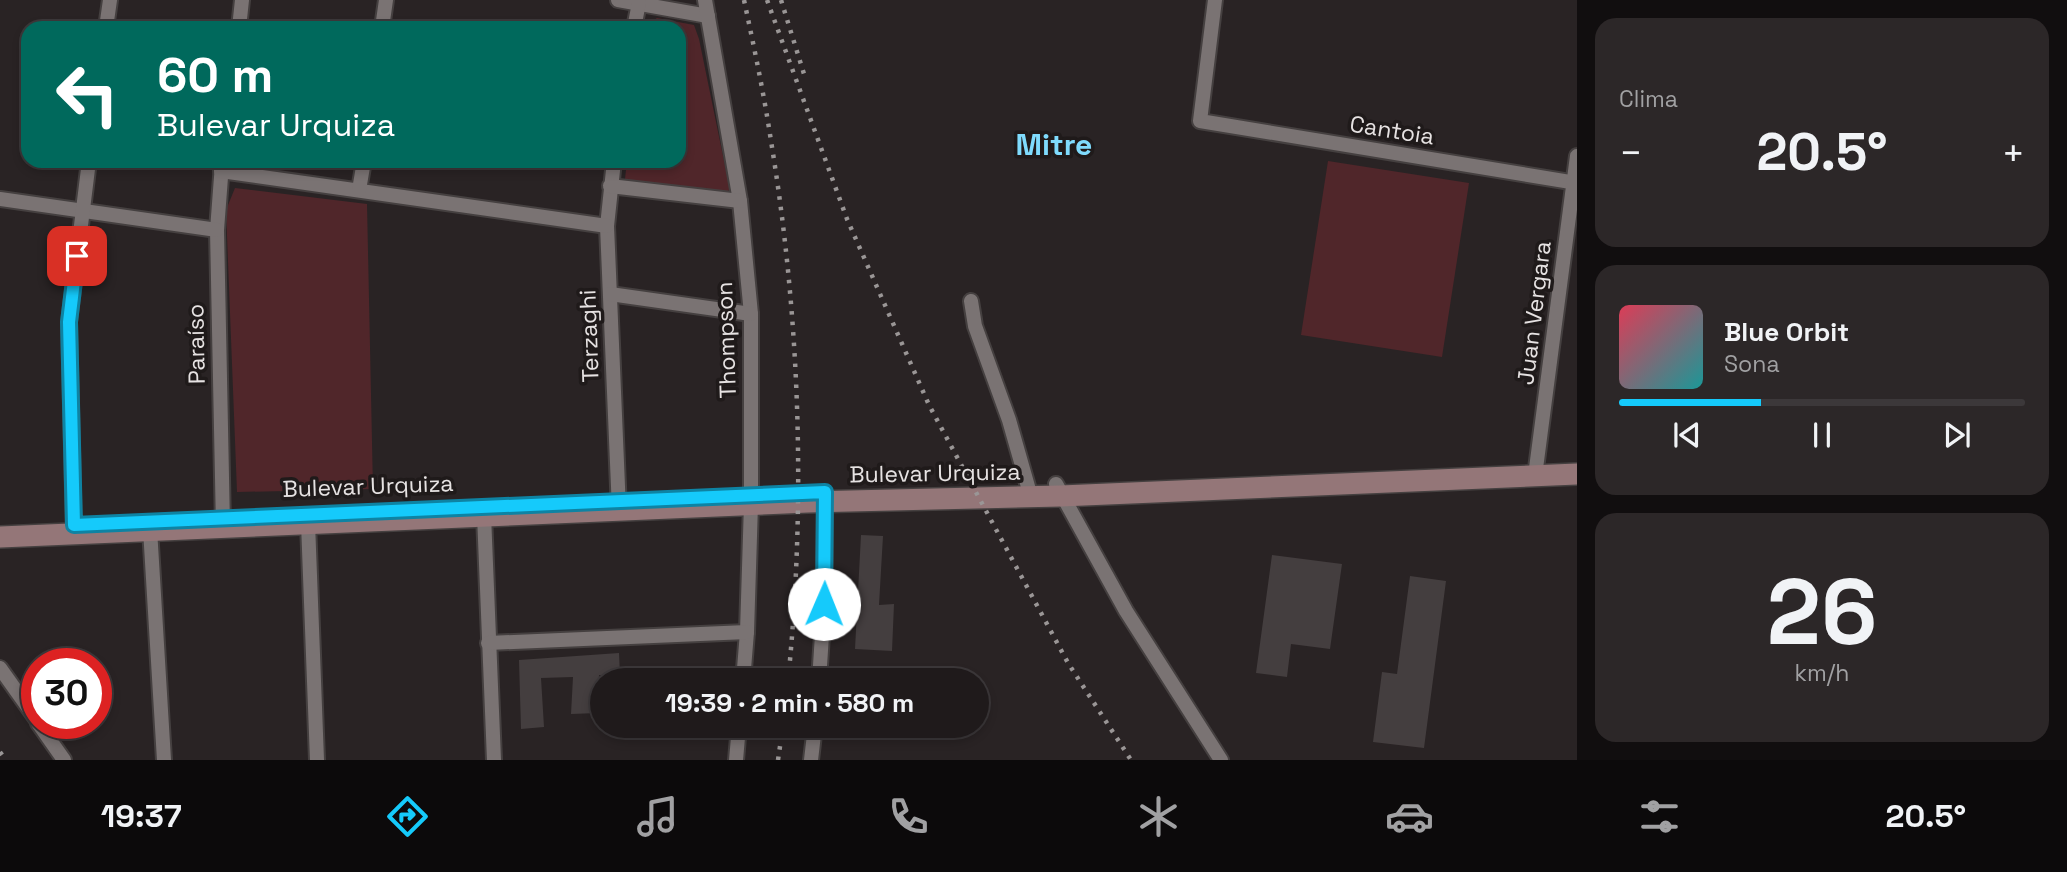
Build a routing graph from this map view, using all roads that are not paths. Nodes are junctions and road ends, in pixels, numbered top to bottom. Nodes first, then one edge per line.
1 (110, 0) edge
2 (242, 0) edge
3 (386, 0) edge
4 (618, 0) edge
5 (705, 0) edge
6 (1215, 0) edge
7 (639, 3) junction
8 (708, 16) junction
9 (107, 21) edge
10 (240, 21) edge
11 (383, 21) edge
12 (636, 21) edge
13 (1577, 156) edge
14 (88, 168) edge
15 (222, 168) edge
16 (233, 168) edge
17 (362, 168) edge
18 (613, 168) edge
19 (1575, 183) edge
20 (610, 186) junction
21 (359, 190) junction
22 (0, 199) edge
23 (740, 201) junction
24 (83, 211) junction
25 (607, 226) junction
26 (217, 230) junction
27 (610, 294) junction
28 (971, 301) dead end
29 (751, 314) junction
30 (1577, 464) edge
31 (1536, 471) junction
32 (1577, 474) edge
33 (1058, 490) junction
34 (1029, 491) junction
35 (825, 497) junction
36 (751, 500) junction
37 (619, 506) junction
38 (484, 515) junction
39 (223, 522) junction
40 (308, 523) junction
41 (0, 527) edge
42 (74, 529) junction
43 (150, 529) junction
44 (0, 537) edge
45 (747, 632) junction
46 (488, 643) junction
47 (0, 668) edge
48 (744, 668) edge
49 (820, 668) edge
50 (21, 698) edge
51 (738, 738) edge
52 (814, 738) edge
53 (50, 739) edge
54 (64, 760) edge
55 (164, 760) edge
56 (317, 760) edge
57 (494, 760) edge
58 (736, 760) edge
59 (811, 760) edge
60 (1221, 760) edge

1 - 9 street
2 - 10 street
3 - 11 street
4 - 7 street
5 - 8 street, Thompson
6 - 19 street, Cantoia
7 - 8 street
7 - 12 street
8 - 23 street, Thompson
13 - 19 street, Juan Vergara
14 - 24 street
15 - 26 street, Paraíso
16 - 21 street
17 - 21 street
18 - 20 street, Terzaghi
19 - 31 street, Juan Vergara
20 - 23 street
20 - 25 street, Terzaghi
21 - 25 street
22 - 24 street
23 - 29 street, Thompson
24 - 26 street
24 - 42 street
25 - 27 street, Terzaghi
26 - 39 street, Paraíso
27 - 29 street
27 - 37 street, Terzaghi
28 - 34 street
29 - 36 street, Thompson
30 - 31 main road, Bulevar Urquiza
31 - 32 main road, Bulevar Urquiza
31 - 33 main road, Bulevar Urquiza
33 - 34 main road, Bulevar Urquiza
33 - 60 street
34 - 35 main road, Bulevar Urquiza
35 - 36 main road, Bulevar Urquiza
35 - 49 street
36 - 37 main road, Bulevar Urquiza
36 - 45 street, Thompson
37 - 38 main road, Bulevar Urquiza
37 - 39 main road, Bulevar Urquiza
38 - 40 main road, Bulevar Urquiza
38 - 46 street
39 - 40 main road, Bulevar Urquiza
39 - 42 main road, Bulevar Urquiza
39 - 43 main road, Bulevar Urquiza
40 - 56 street
41 - 42 main road, Bulevar Urquiza
42 - 43 main road, Bulevar Urquiza
42 - 44 main road, Bulevar Urquiza
43 - 55 street
45 - 46 street
45 - 48 street, Thompson
46 - 57 street
47 - 50 street
51 - 58 street
52 - 59 street
53 - 54 street

